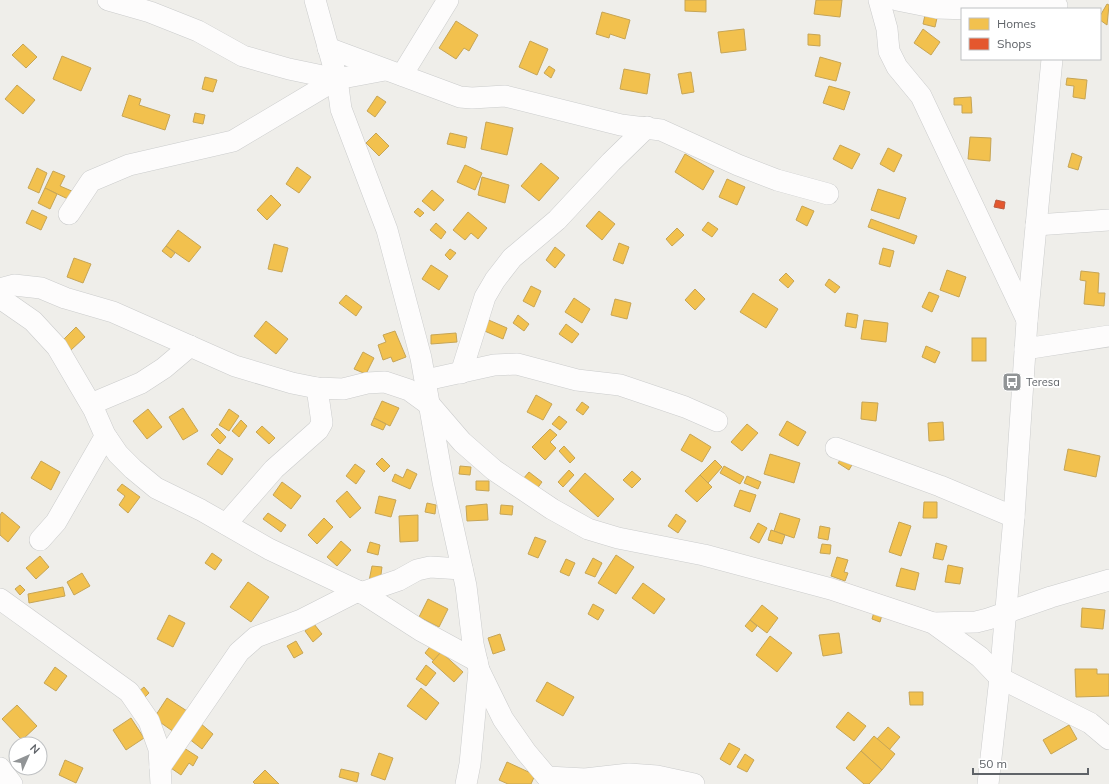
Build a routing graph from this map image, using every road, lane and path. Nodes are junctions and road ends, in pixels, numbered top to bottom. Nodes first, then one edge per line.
1 (108, 0) edge
2 (315, 0) edge
3 (448, 0) edge
4 (879, 0) edge
5 (897, 0) edge
6 (1057, 5) edge
7 (992, 8) edge
8 (961, 9) edge
9 (328, 48) junction
10 (1052, 60) edge
11 (393, 73) junction
12 (337, 79) junction
13 (647, 127) junction
14 (828, 194) dead end
15 (69, 214) dead end
16 (1109, 220) edge
17 (1036, 225) junction
18 (0, 289) edge
19 (0, 298) edge
20 (1027, 321) junction
21 (1109, 336) edge
22 (190, 346) junction
23 (1025, 349) junction
24 (461, 373) junction
25 (426, 380) junction
26 (317, 388) junction
27 (91, 404) junction
28 (431, 406) junction
29 (717, 421) dead end
30 (107, 438) junction
31 (836, 448) dead end
32 (1014, 517) junction
33 (226, 524) junction
34 (40, 540) dead end
35 (462, 568) junction
36 (1109, 580) edge
37 (360, 592) junction
38 (0, 599) edge
39 (1006, 614) junction
40 (933, 623) junction
41 (478, 665) junction
42 (1000, 678) junction
43 (1109, 739) edge
44 (0, 768) edge
45 (161, 776) edge
46 (550, 780) edge
47 (12, 784) edge
48 (466, 784) edge
49 (694, 784) edge
50 (988, 784) edge

1 - 12 street
2 - 9 street
3 - 11 street
4 - 20 street
5 - 8 street
6 - 7 street
9 - 11 street
9 - 12 street
10 - 17 street
11 - 12 street
11 - 13 street
12 - 15 street
12 - 25 street
13 - 14 street
13 - 24 street
16 - 17 street
17 - 20 street
18 - 22 street
19 - 27 street
20 - 23 street
21 - 23 street
22 - 26 street
22 - 27 street
23 - 32 street
24 - 25 street
24 - 29 street
25 - 28 street
26 - 28 street
26 - 33 street
27 - 30 street
28 - 35 street
28 - 40 street
30 - 33 street
30 - 34 street
31 - 32 street
32 - 39 street
33 - 37 street
35 - 37 street
35 - 41 street
36 - 39 street
37 - 41 street
37 - 45 street
38 - 45 street
39 - 40 street
39 - 42 street
40 - 42 street
41 - 46 street
41 - 48 street
42 - 43 street
42 - 50 street
44 - 47 street
46 - 49 street

